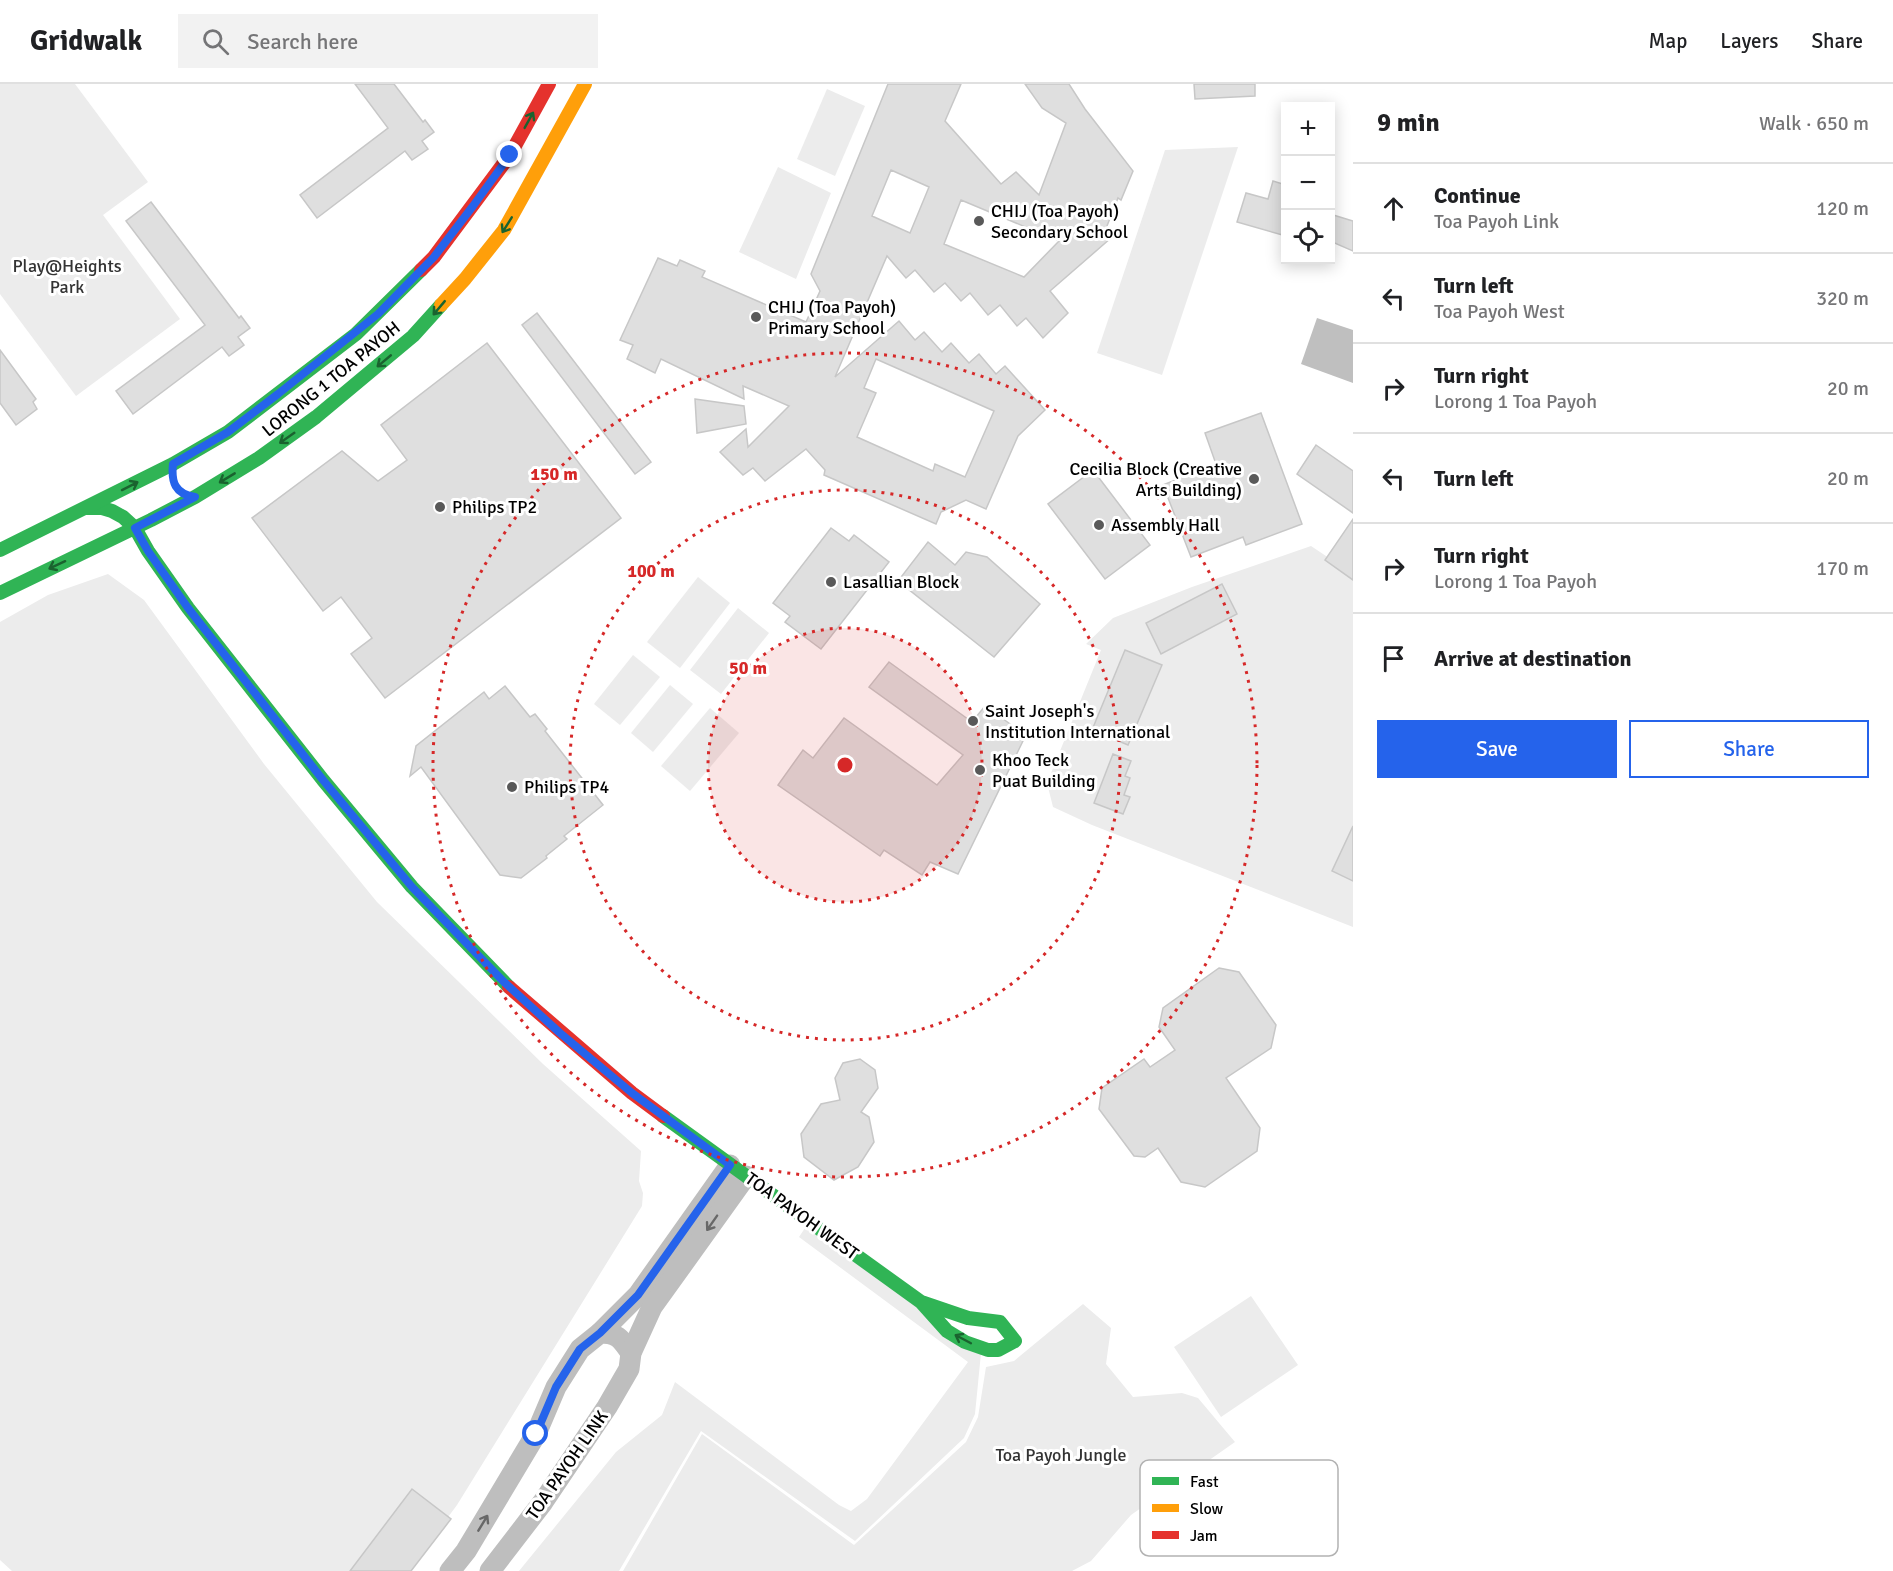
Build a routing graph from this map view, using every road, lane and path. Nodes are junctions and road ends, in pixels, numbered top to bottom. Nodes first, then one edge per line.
1 (549, 84) edge
2 (585, 84) edge
3 (180, 490) dead end
4 (195, 497) junction
5 (86, 507) junction
6 (135, 528) junction
7 (110, 540) junction
8 (0, 550) edge
9 (148, 551) junction
10 (0, 592) edge
11 (738, 1170) junction
12 (921, 1302) junction
13 (600, 1333) junction
14 (631, 1353) junction
15 (450, 1571) edge
16 (490, 1571) edge

5 -> 1 main road, LORONG 1 TOA PAYOH
2 -> 4 main road, LORONG 1 TOA PAYOH
3 - 4 main road
4 - 6 main road, LORONG 1 TOA PAYOH
5 - 6 main road, TOA PAYOH WEST
5 - 8 main road, LORONG 1 TOA PAYOH
6 - 7 main road, LORONG 1 TOA PAYOH
6 - 9 main road, TOA PAYOH WEST
7 - 9 street
7 -> 10 main road, LORONG 1 TOA PAYOH
9 - 11 main road, TOA PAYOH WEST
11 - 12 main road, TOA PAYOH WEST
11 - 13 street
11 -> 14 street, TOA PAYOH LINK
12 -> 12 main road, TOA PAYOH WEST
13 - 14 street
15 -> 13 street
14 - 16 street, TOA PAYOH LINK

